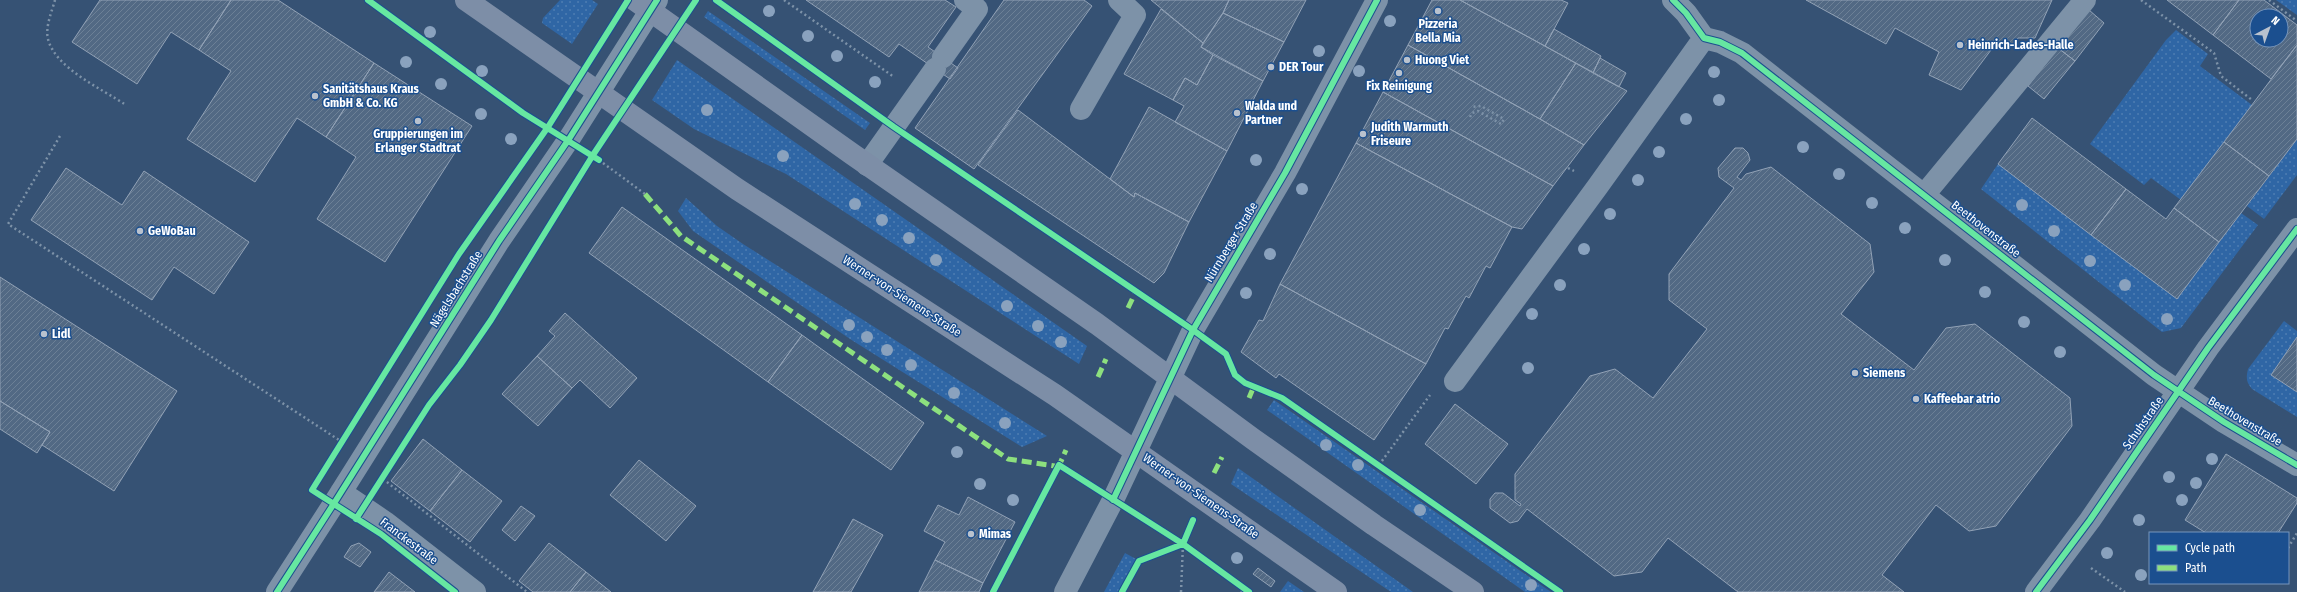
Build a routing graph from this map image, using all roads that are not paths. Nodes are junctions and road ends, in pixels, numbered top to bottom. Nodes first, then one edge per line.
1 (472, 0) edge
2 (635, 0) edge
3 (657, 0) edge
4 (965, 0) edge
5 (1119, 0) edge
6 (1377, 0) edge
7 (1673, 0) edge
8 (2085, 0) edge
9 (1704, 38) junction
10 (1081, 109) dead end
11 (867, 165) junction
12 (1924, 195) junction
13 (2297, 229) edge
14 (1170, 377) junction
15 (1455, 381) road end
16 (2178, 392) junction
17 (1136, 451) junction
18 (2297, 465) edge
19 (341, 492) junction
20 (276, 592) edge
21 (475, 592) edge
22 (1065, 592) edge
23 (1336, 592) edge
24 (1473, 592) edge
25 (2036, 592) edge

1 - 17 main road, Werner-von-Siemens-Straße
2 - 11 main road
3 - 19 street, Nägelsbachstraße
4 - 11 street
5 - 10 street
6 - 14 street, Nürnberger Straße
7 - 9 street
8 - 12 street
9 - 12 street, Beethovenstraße
9 - 15 street
11 - 14 main road
12 - 16 street, Beethovenstraße
13 - 16 street, Schuhstraße
14 - 17 street, Nürnberger Straße
14 - 24 main road
16 - 18 street, Beethovenstraße
16 - 25 street, Schuhstraße
17 - 22 street, Nürnberger Straße
17 - 23 main road, Werner-von-Siemens-Straße
19 - 20 street, Nägelsbachstraße
19 - 21 street, Franckestraße

